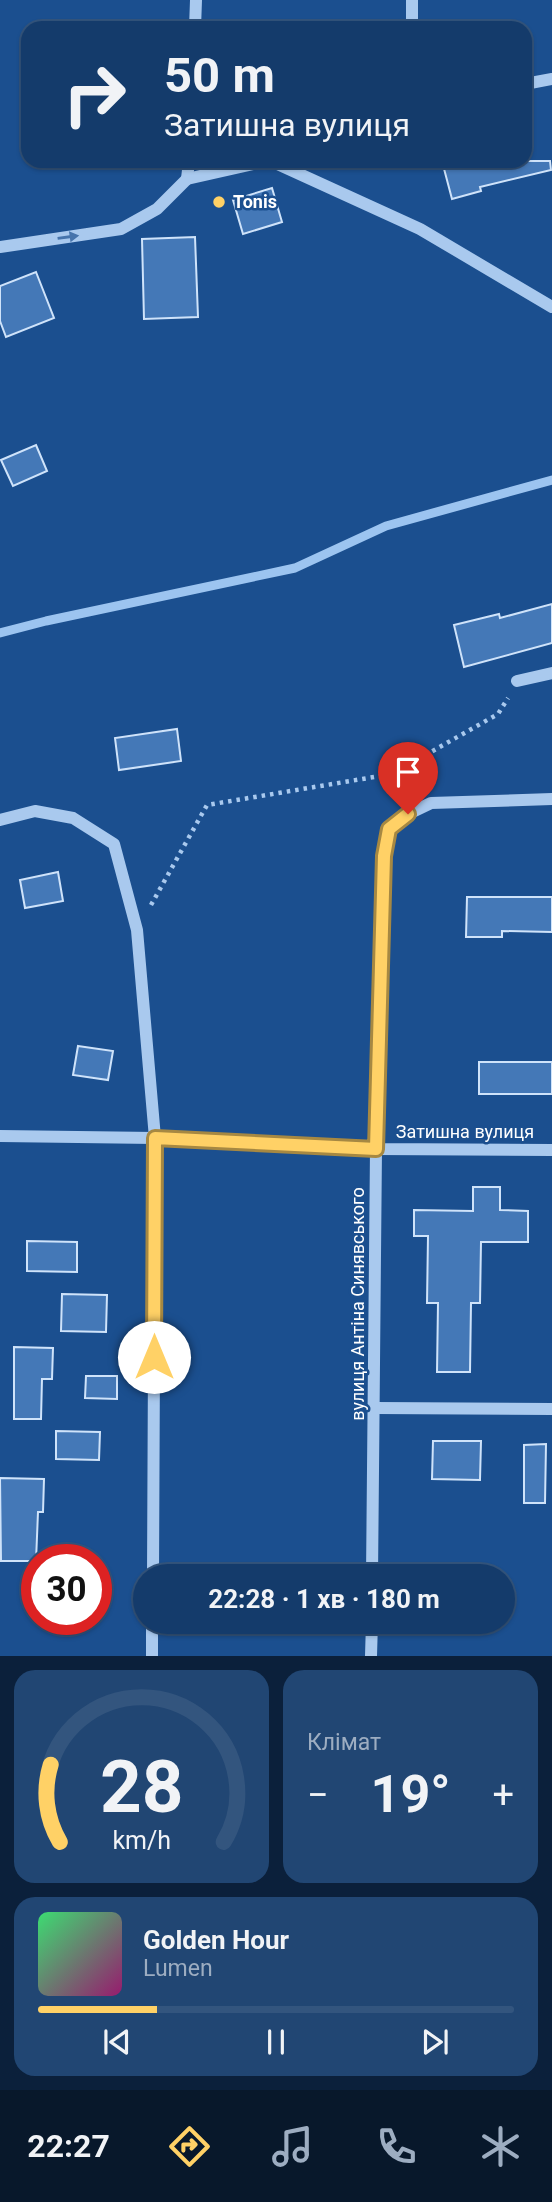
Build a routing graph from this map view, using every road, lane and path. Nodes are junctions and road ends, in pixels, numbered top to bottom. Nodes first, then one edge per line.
1 (196, 0) edge
2 (412, 0) edge
3 (195, 21) edge
4 (412, 21) edge
5 (552, 79) edge
6 (532, 83) edge
7 (188, 168) edge
8 (235, 168) edge
9 (285, 168) edge
10 (187, 178) junction
11 (0, 247) edge
12 (552, 307) edge
13 (552, 673) edge
14 (517, 681) dead end
15 (498, 714) dead end
16 (552, 799) edge
17 (0, 820) edge
18 (137, 930) junction
19 (0, 1136) edge
20 (155, 1138) junction
21 (376, 1149) junction
22 (552, 1150) edge
23 (375, 1408) junction
24 (552, 1409) edge
25 (153, 1564) edge
26 (372, 1564) edge
27 (152, 1634) edge
28 (372, 1634) edge
29 (152, 1656) edge
30 (371, 1656) edge

1 - 3 street
2 - 4 street
5 - 6 street
7 - 10 street
8 - 10 street
9 - 12 street
11 -> 10 street
13 - 14 street
15 - 18 path
16 - 21 street, вулиця Антіна Синявського
17 - 18 street
18 - 20 street
19 - 20 street, Затишна вулиця
20 - 21 street, Затишна вулиця
20 - 25 street
21 - 22 street, Затишна вулиця
21 - 23 street, вулиця Антіна Синявського
23 - 24 street
23 - 26 street, вулиця Антіна Синявського
27 - 29 street
28 - 30 street

